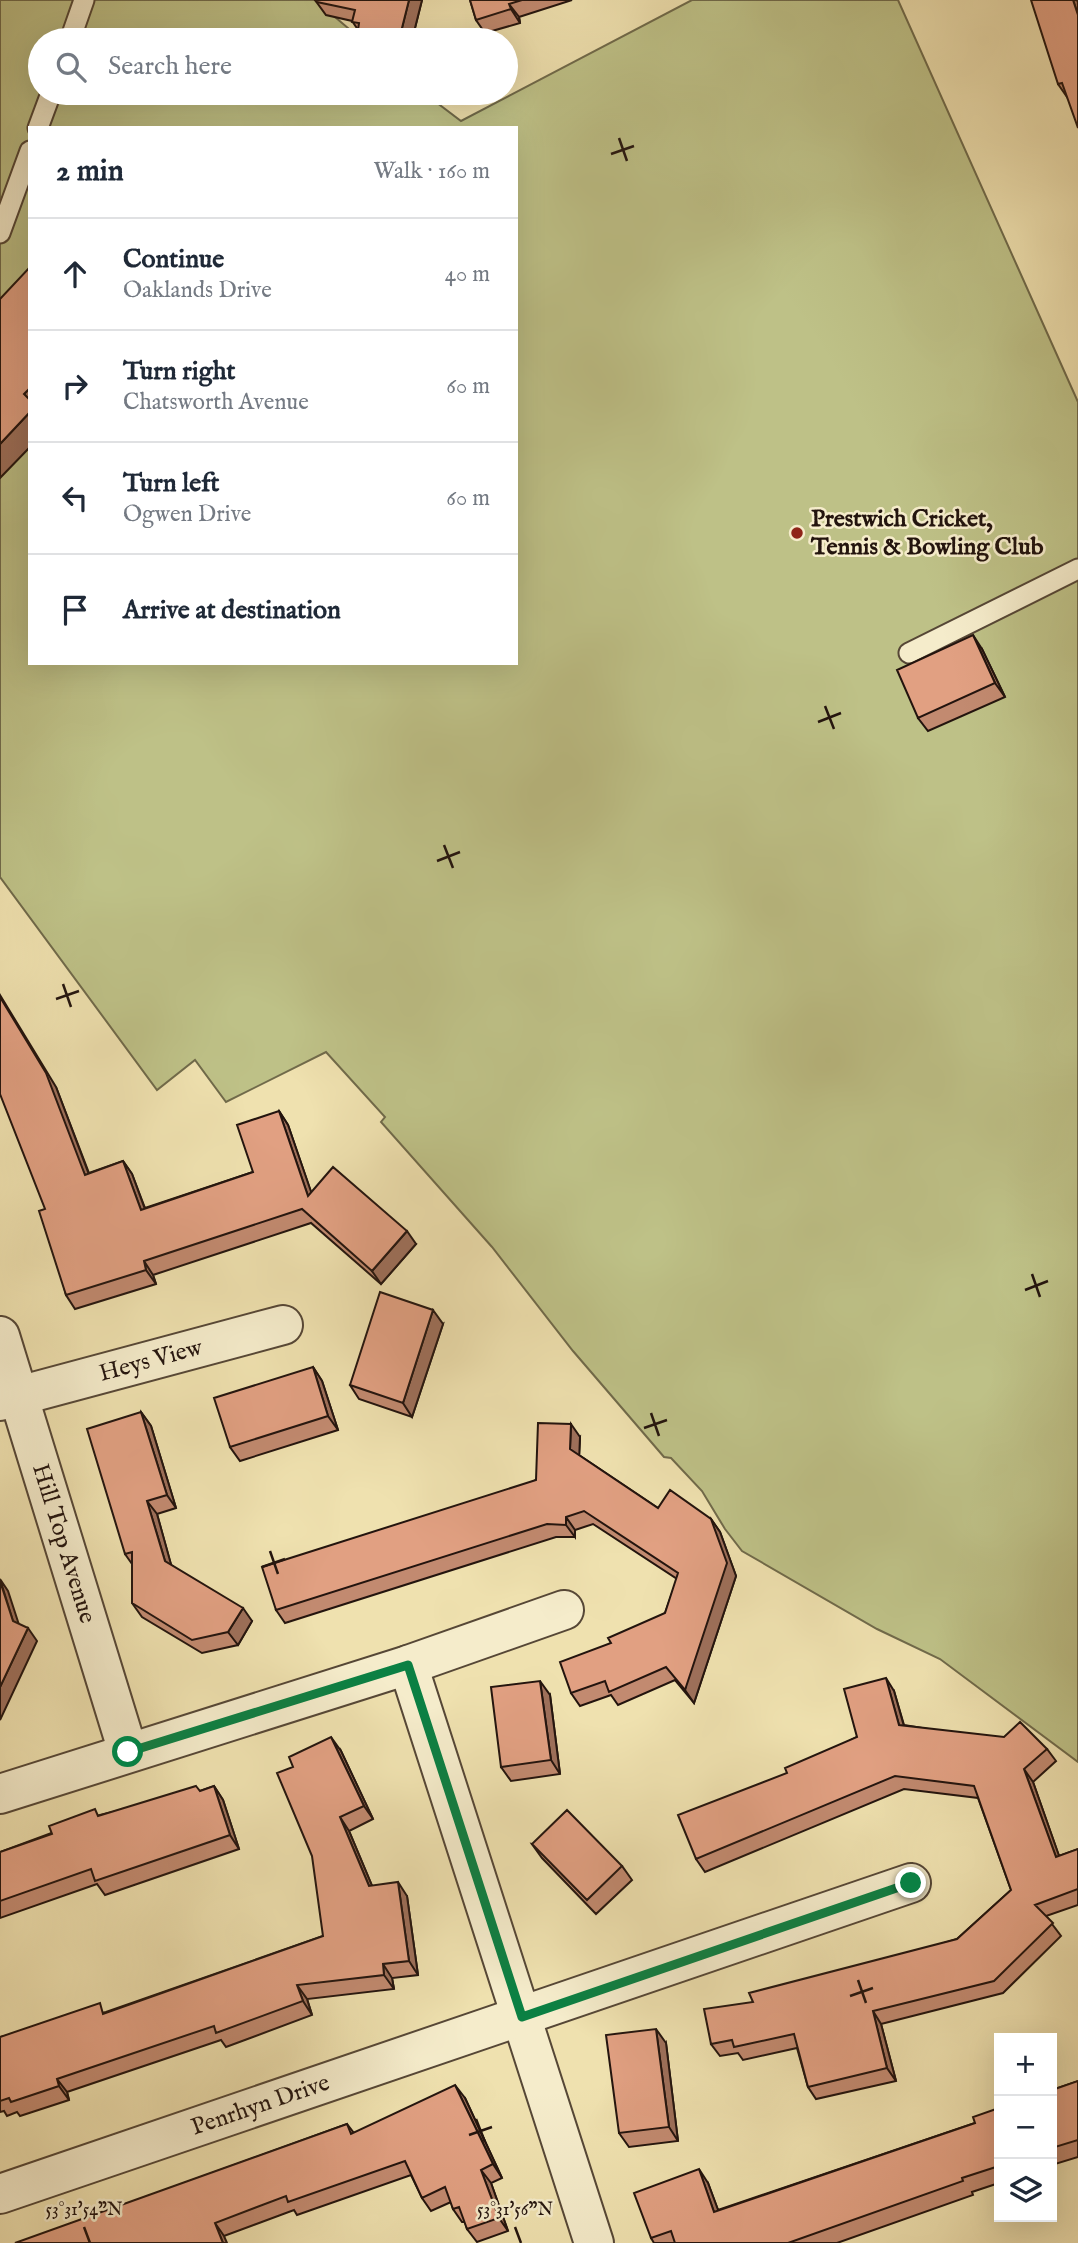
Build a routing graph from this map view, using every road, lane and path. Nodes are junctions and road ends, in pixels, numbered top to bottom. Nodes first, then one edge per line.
1 (84, 0) edge
2 (74, 28) edge
3 (47, 105) edge
4 (39, 126) edge
5 (28, 156) edge
6 (0, 233) edge
7 (1078, 569) edge
8 (909, 653) dead end
9 (283, 1325) dead end
10 (0, 1336) edge
11 (9, 1399) edge
12 (564, 1610) dead end
13 (408, 1665) junction
14 (128, 1752) junction
15 (0, 1794) edge
16 (911, 1883) dead end
17 (522, 2017) junction
18 (0, 2194) edge
19 (593, 2243) edge

1 - 2 lane
3 - 4 lane
5 - 6 lane
7 - 8 lane
9 - 11 street, Heys View
10 - 11 street, Hill Top Avenue
11 - 14 street, Hill Top Avenue
12 - 13 street
13 - 14 street
13 - 17 street
14 - 15 street
16 - 17 street, Penrhyn Drive
17 - 18 street, Penrhyn Drive
17 - 19 street

